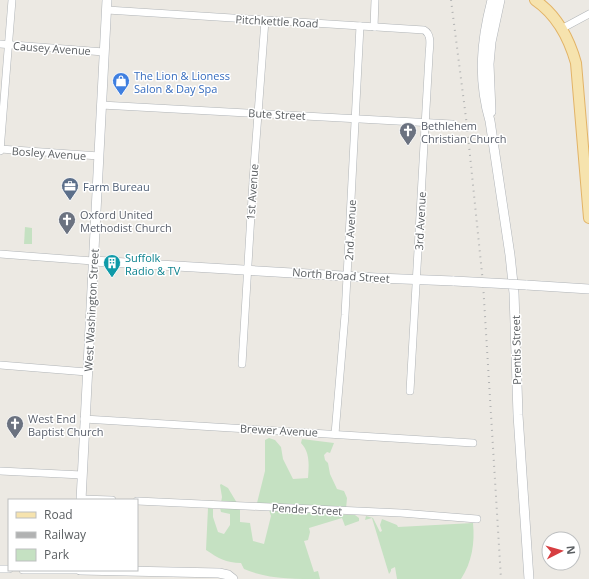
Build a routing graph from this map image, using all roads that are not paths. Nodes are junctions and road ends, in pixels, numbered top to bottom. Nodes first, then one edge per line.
1 (12, 0) edge
2 (107, 0) edge
3 (375, 0) edge
4 (492, 0) edge
5 (500, 0) edge
6 (535, 0) edge
7 (107, 10) junction
8 (589, 14) edge
9 (265, 20) junction
10 (360, 26) junction
11 (374, 27) junction
12 (563, 28) junction
13 (0, 44) edge
14 (8, 45) junction
15 (429, 50) joint
16 (104, 52) junction
17 (101, 105) junction
18 (258, 113) junction
19 (356, 118) junction
20 (490, 121) junction
21 (425, 122) junction
22 (452, 124) dead end
23 (586, 128) edge
24 (0, 150) edge
25 (99, 156) junction
26 (589, 218) edge
27 (0, 254) edge
28 (93, 261) junction
29 (247, 270) junction
30 (347, 276) junction
31 (416, 280) junction
32 (589, 289) edge
33 (242, 364) dead end
34 (0, 366) edge
35 (87, 372) junction
36 (410, 392) dead end
37 (84, 419) junction
38 (335, 434) junction
39 (473, 443) dead end
40 (0, 471) edge
41 (82, 475) junction
42 (81, 499) edge
43 (138, 501) edge
44 (477, 519) dead end
45 (126, 571) edge
46 (232, 578) edge
47 (529, 579) edge

1 - 14 street
2 - 7 street, West Washington Street
3 - 11 street
4 - 20 street, Prentis Street
5 - 20 street, Prentis Street
6 - 12 main road
7 - 9 street, Pitchkettle Road
7 - 16 street, West Washington Street
8 - 12 street
9 - 10 street, Pitchkettle Road
9 - 18 street, 1st Avenue
10 - 11 street, Pitchkettle Road
10 - 19 street, 2nd Avenue
11 - 15 street, Pitchkettle Road
12 - 23 main road
13 - 14 street, Causey Avenue
14 - 16 street, Causey Avenue
14 - 24 street
15 - 21 street, 3rd Avenue
16 - 17 street, West Washington Street
17 - 18 street, Bute Street
17 - 25 street, West Washington Street
18 - 19 street, Bute Street
18 - 29 street, 1st Avenue
19 - 21 street, Bute Street
19 - 30 street, 2nd Avenue
20 - 47 street, Prentis Street
21 - 22 street, Bute Street
21 - 31 street, 3rd Avenue
23 - 26 main road
24 - 25 street, Bosley Avenue
25 - 28 street, West Washington Street
27 - 28 street
28 - 29 street, North Broad Street
28 - 35 street, West Washington Street
29 - 30 street, North Broad Street
29 - 33 street, 1st Avenue
30 - 31 street, North Broad Street
30 - 38 street, 2nd Avenue
31 - 32 street, North Broad Street, bridge
31 - 36 street, 3rd Avenue
34 - 35 street
35 - 37 street, West Washington Street
37 - 38 street, Brewer Avenue
37 - 41 street, West Washington Street
38 - 39 street, Brewer Avenue
40 - 41 street
41 - 42 street, West Washington Street
43 - 44 street, Pender Street
45 - 46 street

